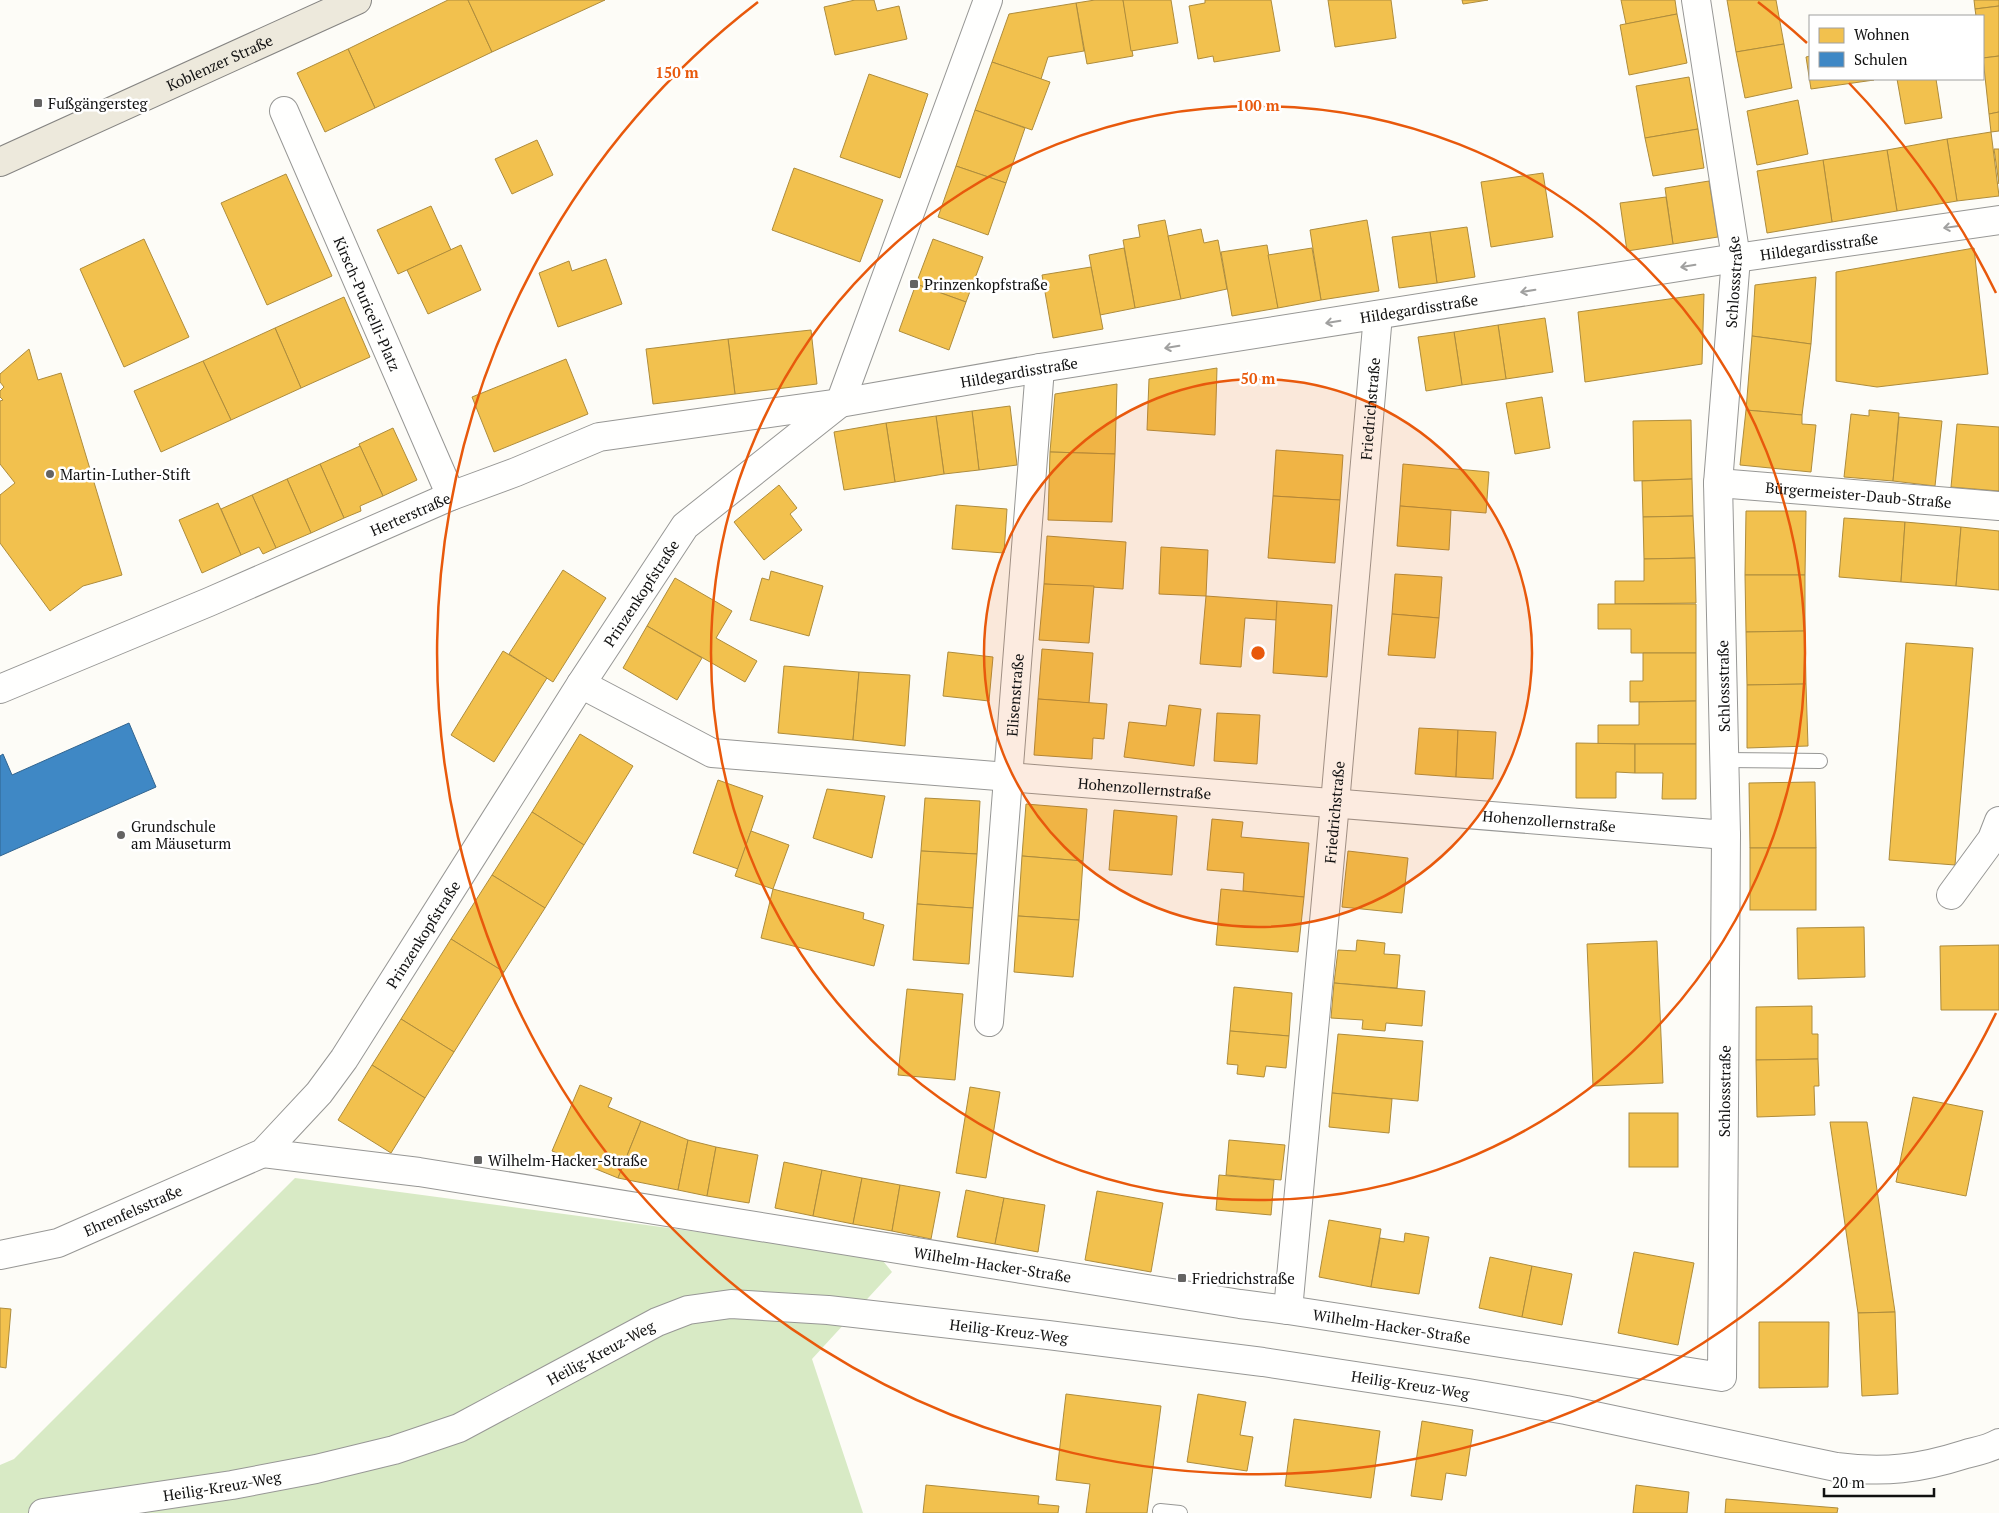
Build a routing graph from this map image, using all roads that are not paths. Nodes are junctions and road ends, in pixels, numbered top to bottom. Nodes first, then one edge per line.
1 (357, 0) edge
2 (988, 0) edge
3 (1696, 0) edge
4 (284, 111) dead end
5 (0, 162) edge
6 (1999, 220) edge
7 (1736, 258) junction
8 (1378, 315) junction
9 (1040, 368) junction
10 (840, 402) junction
11 (1718, 484) junction
12 (451, 496) junction
13 (1999, 506) edge
14 (581, 684) junction
15 (0, 689) edge
16 (1725, 760) junction
17 (1820, 760) dead end
18 (1008, 778) junction
19 (1335, 803) junction
20 (1999, 820) edge
21 (1726, 835) junction
22 (1951, 895) dead end
23 (989, 1022) dead end
24 (263, 1153) junction
25 (0, 1256) edge
26 (1288, 1310) junction
27 (1722, 1376) joint
28 (1999, 1443) edge
29 (1160, 1511) dead end
30 (43, 1513) edge
31 (1180, 1513) edge

1 - 5 main road, Koblenzer Straße
2 - 10 street
3 - 7 street, Schlossstraße
4 - 12 street, Kirsch-Puricelli-Platz
6 -> 7 street, Hildegardisstraße
7 -> 8 street, Hildegardisstraße
7 - 11 street, Schlossstraße
8 -> 9 street, Hildegardisstraße
8 - 19 street, Friedrichstraße
9 - 10 street, Hildegardisstraße
9 - 18 street, Elisenstraße
10 - 12 street, Herterstraße
10 - 14 street, Prinzenkopfstraße
11 - 13 street, Bürgermeister-Daub-Straße
11 - 16 street, Schlossstraße
12 - 15 street, Herterstraße
14 - 18 street, Hohenzollernstraße
14 - 24 street, Prinzenkopfstraße
16 - 17 lane
16 - 21 street, Schlossstraße
18 - 19 street, Hohenzollernstraße
18 - 23 street, Elisenstraße
19 - 21 street, Hohenzollernstraße
19 - 26 street, Friedrichstraße
20 - 22 street
21 - 27 street, Schlossstraße
24 - 25 street, Ehrenfelsstraße
24 - 26 street, Wilhelm-Hacker-Straße
26 - 27 street, Wilhelm-Hacker-Straße
28 - 30 street, Heilig-Kreuz-Weg
29 - 31 lane

